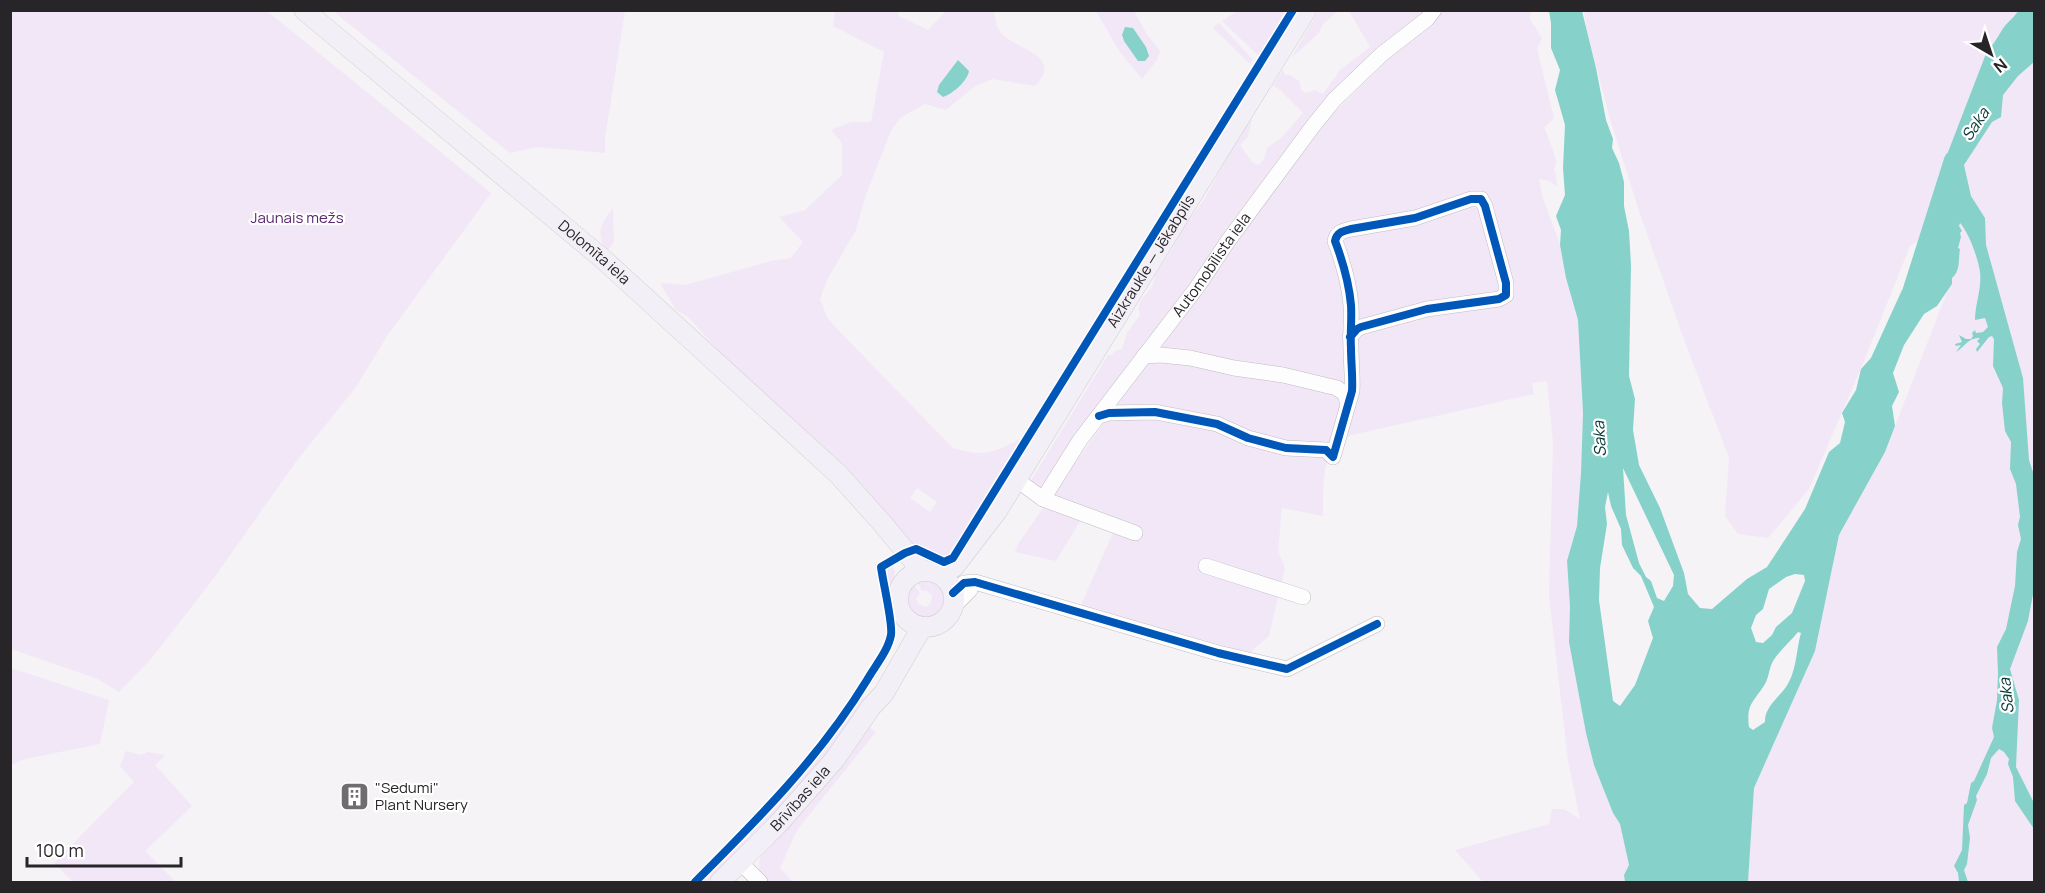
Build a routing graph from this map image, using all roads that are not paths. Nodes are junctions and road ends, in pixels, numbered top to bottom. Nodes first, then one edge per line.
1 (304, 10) edge
2 (1306, 10) edge
3 (1434, 10) edge
4 (1350, 337) junction
5 (1144, 356) junction
6 (1348, 404) junction
7 (1099, 416) junction
8 (1017, 480) junction
9 (1043, 499) junction
10 (869, 510) junction
11 (1135, 533) dead end
12 (1206, 566) dead end
13 (902, 584) junction
14 (943, 586) junction
15 (1303, 597) dead end
16 (902, 614) junction
17 (1377, 624) dead end
18 (922, 627) junction
19 (872, 707) junction
20 (741, 863) junction
21 (720, 882) edge
22 (760, 882) edge

1 - 10 main road, Dolomīta iela
2 - 8 main road, Aizkraukle — Jēkabpils
3 - 5 street, Automobīlista iela
4 - 4 street
4 - 6 street
5 - 6 street
5 - 7 street, Automobīlista iela
6 - 7 street
7 - 9 street, Automobīlista iela
8 - 9 street
8 - 14 main road, Aizkraukle — Jēkabpils
9 - 11 street
10 - 13 main road, Dolomīta iela
10 - 14 main road, Dolomīta iela
12 - 15 street
13 - 14 main road
13 - 16 main road
14 - 17 street
14 - 18 main road
16 - 18 main road
16 - 19 main road, Brīvības iela
18 - 19 main road, Brīvības iela
19 - 20 main road, Brīvības iela
20 - 21 main road, Brīvības iela
20 - 22 street

